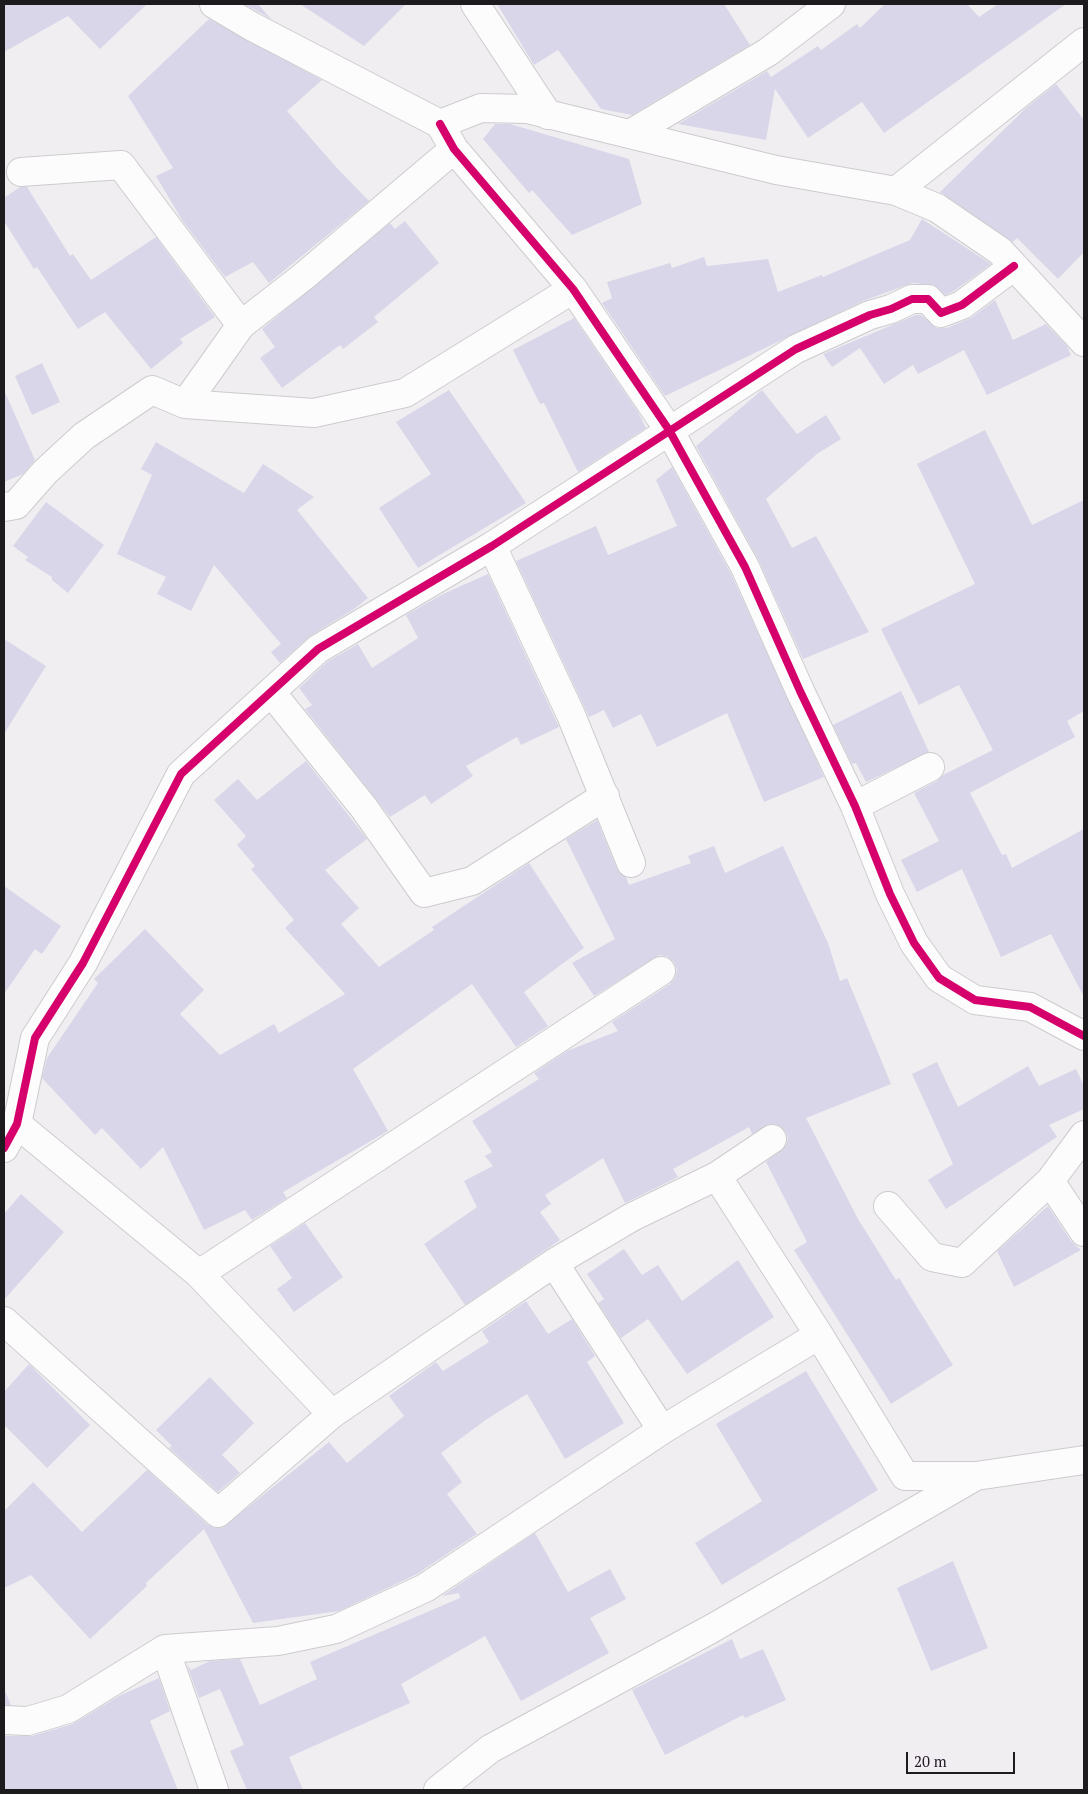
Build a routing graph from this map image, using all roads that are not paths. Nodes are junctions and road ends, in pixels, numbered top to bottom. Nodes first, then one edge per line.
1 (214, 4) edge
2 (475, 4) edge
3 (831, 4) edge
4 (1084, 42) edge
5 (548, 115) junction
6 (440, 124) junction
7 (630, 134) junction
8 (454, 149) junction
9 (21, 172) dead end
10 (896, 191) junction
11 (1014, 266) junction
12 (573, 289) junction
13 (241, 325) junction
14 (1084, 342) edge
15 (185, 404) junction
16 (669, 430) junction
17 (4, 507) edge
18 (492, 546) junction
19 (271, 692) junction
20 (930, 767) dead end
21 (605, 796) junction
22 (855, 806) junction
23 (632, 863) dead end
24 (661, 971) dead end
25 (1084, 1036) edge
26 (17, 1124) junction
27 (1084, 1135) edge
28 (772, 1139) dead end
29 (4, 1148) edge
30 (717, 1176) junction
31 (1050, 1181) junction
32 (888, 1206) dead end
33 (1084, 1232) edge
34 (554, 1263) junction
35 (199, 1274) junction
36 (4, 1321) edge
37 (819, 1335) junction
38 (332, 1414) junction
39 (662, 1430) junction
40 (1084, 1460) edge
41 (976, 1476) junction
42 (165, 1649) junction
43 (4, 1720) edge
44 (214, 1790) edge
45 (438, 1790) edge

1 - 6 street
2 - 5 street
3 - 7 street
4 - 10 street
5 - 6 street
5 - 7 street
6 - 8 street
7 - 10 street
8 - 12 street
8 - 13 street
9 - 13 street
10 - 11 street
11 - 14 street
11 - 16 street
12 - 15 street
12 - 16 street
13 - 15 street
15 - 17 street
16 - 18 street
16 - 22 street
18 - 19 street
18 - 21 street
19 - 21 street
19 - 26 street
20 - 22 street
21 - 23 street
22 - 25 street
24 - 35 street
26 - 29 street
26 - 35 street
27 - 31 street
28 - 30 street
30 - 34 street
30 - 37 street
31 - 32 street
31 - 33 street
34 - 38 street
34 - 39 street
35 - 38 street
36 - 38 street
37 - 39 street
37 - 41 street
39 - 42 street
40 - 41 street
41 - 45 street
42 - 43 street
42 - 44 street

